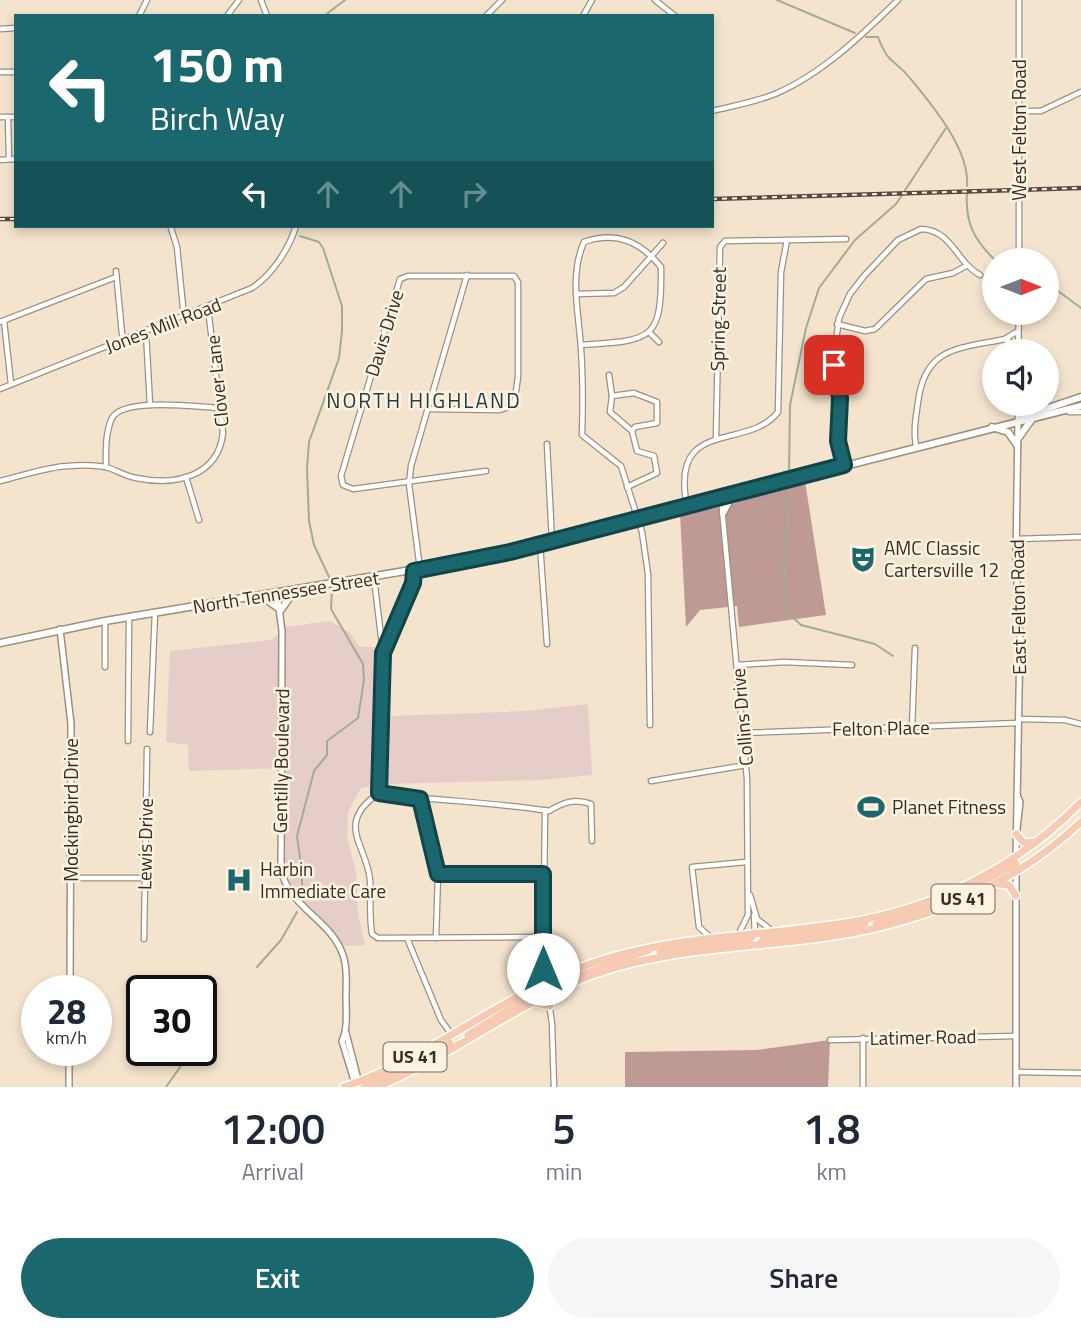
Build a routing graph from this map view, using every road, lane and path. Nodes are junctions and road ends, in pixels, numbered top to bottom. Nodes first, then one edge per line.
1 (502, 0) edge
2 (655, 0) edge
3 (1019, 0) edge
4 (896, 1) edge
5 (488, 14) edge
6 (672, 14) edge
7 (1081, 92) edge
8 (714, 110) edge
9 (1018, 111) junction
10 (0, 117) edge
11 (8, 117) junction
12 (14, 117) edge
13 (13, 159) edge
14 (0, 160) edge
15 (171, 228) dead end
16 (295, 228) edge
17 (846, 239) dead end
18 (787, 240) junction
19 (663, 243) dead end
20 (1018, 248) edge
21 (652, 256) junction
22 (965, 266) junction
23 (468, 275) junction
24 (979, 275) dead end
25 (576, 294) junction
26 (208, 307) junction
27 (184, 317) junction
28 (2, 322) edge
29 (838, 324) junction
30 (1019, 326) edge
31 (1019, 330) junction
32 (146, 332) junction
33 (650, 332) junction
34 (1005, 339) edge
35 (1019, 339) edge
36 (126, 340) junction
37 (659, 342) dead end
38 (581, 345) junction
39 (982, 345) edge
40 (609, 374) dead end
41 (10, 384) junction
42 (0, 389) edge
43 (612, 396) junction
44 (1081, 396) edge
45 (1059, 401) edge
46 (150, 405) junction
47 (1081, 405) edge
48 (219, 408) junction
49 (429, 409) junction
50 (1059, 411) edge
51 (1081, 412) edge
52 (1059, 413) edge
53 (1017, 416) edge
54 (1038, 416) edge
55 (1034, 417) junction
56 (1017, 419) junction
57 (990, 426) junction
58 (632, 431) junction
59 (716, 438) junction
60 (1017, 443) junction
61 (547, 444) dead end
62 (916, 446) junction
63 (844, 465) junction
64 (106, 467) junction
65 (486, 471) dead end
66 (186, 477) junction
67 (0, 481) edge
68 (409, 484) junction
69 (627, 487) junction
70 (733, 494) junction
71 (721, 496) junction
72 (687, 506) junction
73 (723, 513) junction
74 (638, 518) junction
75 (199, 520) dead end
76 (1081, 537) edge
77 (1016, 539) junction
78 (551, 541) junction
79 (540, 544) junction
80 (417, 571) junction
81 (374, 578) junction
82 (295, 590) junction
83 (277, 593) junction
84 (260, 595) junction
85 (280, 610) junction
86 (155, 612) junction
87 (129, 617) junction
88 (104, 621) junction
89 (60, 629) junction
90 (0, 643) edge
91 (547, 644) dead end
92 (915, 648) dead end
93 (383, 653) junction
94 (737, 665) junction
95 (852, 665) dead end
96 (105, 667) dead end
97 (1018, 721) junction
98 (650, 724) dead end
99 (1081, 724) edge
100 (912, 728) junction
101 (150, 732) dead end
102 (743, 733) junction
103 (128, 741) dead end
104 (146, 749) dead end
105 (746, 765) junction
106 (651, 781) dead end
107 (379, 793) junction
108 (420, 799) junction
109 (1081, 802) edge
110 (545, 810) junction
111 (1081, 822) edge
112 (1016, 834) junction
113 (592, 841) dead end
114 (1039, 841) junction
115 (746, 862) junction
116 (1016, 864) junction
117 (438, 874) junction
118 (543, 874) junction
119 (71, 878) junction
120 (144, 878) junction
121 (991, 886) junction
122 (748, 887) junction
123 (1016, 896) junction
124 (754, 911) junction
125 (881, 916) junction
126 (699, 927) junction
127 (774, 931) junction
128 (755, 933) junction
129 (858, 933) junction
130 (738, 935) junction
131 (544, 937) junction
132 (407, 938) junction
133 (436, 938) junction
134 (712, 938) junction
135 (144, 939) dead end
136 (688, 941) junction
137 (659, 945) junction
138 (760, 945) junction
139 (640, 961) junction
140 (70, 975) edge
141 (543, 983) junction
142 (548, 994) junction
143 (533, 1002) junction
144 (550, 1006) junction
145 (466, 1028) junction
146 (453, 1036) junction
147 (1016, 1036) junction
148 (863, 1038) junction
149 (830, 1040) dead end
150 (450, 1051) junction
151 (69, 1066) edge
152 (1016, 1072) junction
153 (1081, 1073) edge
154 (359, 1085) edge
155 (69, 1087) edge
156 (344, 1087) edge
157 (377, 1087) edge
158 (554, 1087) edge
159 (863, 1087) edge
160 (1016, 1087) edge

1 - 5 street
2 - 6 street
3 - 9 street, West Felton Road
4 - 8 street
7 - 9 street
9 - 20 street, West Felton Road
10 - 11 street
11 - 12 street
11 - 13 street
13 - 14 street
15 - 27 street
16 - 26 street, Jones Mill Road
17 - 18 street, Spring Street
18 - 59 street
18 - 59 street, Spring Street
19 - 21 street
21 - 25 street
21 - 25 street
21 - 33 street
22 - 24 street
22 - 29 street
22 - 29 street
23 - 49 street
23 - 49 street, Davis Drive
23 - 68 street, Davis Drive
25 - 38 street
26 - 27 street, Jones Mill Road
26 - 48 street, Clover Lane
27 - 32 street, Jones Mill Road
28 - 36 street
28 - 41 street
29 - 63 street
30 - 31 street
31 - 34 street
31 - 35 street
32 - 36 street, Jones Mill Road
32 - 46 street
33 - 37 street
33 - 38 street
36 - 41 street, Jones Mill Road
38 - 69 street
39 - 62 street
40 - 43 street
41 - 42 street, Jones Mill Road
43 - 58 street
43 - 58 street
44 - 45 main road
44 - 56 main road, North Tennessee Street
46 - 48 street
46 - 64 street
47 - 50 main road, North Tennessee Street
48 - 66 street, Clover Lane
49 - 68 street
51 - 52 street
53 - 56 street
54 - 55 main road, North Tennessee Street
55 - 56 main road, North Tennessee Street
55 - 60 main road
56 - 57 main road, North Tennessee Street
56 - 60 street, East Felton Road
57 - 60 main road
57 - 62 main road, North Tennessee Street
58 - 69 street
59 - 72 street
60 - 77 street, East Felton Road
61 - 78 street
62 - 63 main road, North Tennessee Street
63 - 70 main road, North Tennessee Street
64 - 66 street
64 - 67 street
65 - 68 street, Davis Drive
66 - 75 street
68 - 80 street
69 - 74 street
70 - 71 main road, North Tennessee Street
70 - 73 main road
71 - 72 main road, North Tennessee Street
71 - 73 street, Collins Drive
72 - 74 main road, North Tennessee Street
73 - 94 street, Collins Drive
74 - 78 main road, North Tennessee Street
74 - 98 street
76 - 77 street
77 - 97 street, East Felton Road
78 - 79 main road, North Tennessee Street
79 - 80 main road, North Tennessee Street
79 - 91 street
80 - 81 main road, North Tennessee Street
80 - 93 street
81 - 82 main road, North Tennessee Street
81 - 93 street
82 - 83 main road, North Tennessee Street
82 - 85 main road
83 - 84 main road, North Tennessee Street
83 - 85 street, Gentilly Boulevard
84 - 85 main road
84 - 86 main road, North Tennessee Street
85 - 154 street, Gentilly Boulevard
86 - 87 main road, North Tennessee Street
86 - 101 street
87 - 88 main road, North Tennessee Street
87 - 103 street
88 - 89 main road, North Tennessee Street
88 - 96 street
89 - 90 main road, North Tennessee Street
89 - 119 street, Mockingbird Drive
92 - 100 street
93 - 107 street
94 - 95 street
94 - 102 street, Collins Drive
97 - 99 street, Felton Place
97 - 100 street, Felton Place
97 - 112 street, East Felton Road
100 - 102 street, Felton Place
102 - 105 street, Collins Drive
104 - 120 street, Lewis Drive
105 - 106 street
105 - 115 street, Collins Drive
107 - 108 street
107 - 132 street
108 - 110 street
108 - 117 street
109 - 114 main road, US 41
110 - 113 street
110 - 118 street
111 - 116 main road, US 41
112 - 114 main road
112 - 116 street, East Felton Road
114 - 116 main road, US 41
115 - 122 street, Collins Drive
115 - 126 street
116 - 121 main road, US 41
116 - 123 street, East Felton Road
116 - 125 main road, US 41
116 - 129 main road
117 - 118 street
117 - 133 street
118 - 131 street
119 - 120 street
119 - 140 street, Mockingbird Drive
120 - 135 street, Lewis Drive
121 - 123 main road
121 - 129 main road, US 41
122 - 124 street
122 - 130 street, Collins Drive
123 - 147 street, East Felton Road
124 - 127 street
124 - 128 street
125 - 127 main road, US 41
125 - 138 main road
126 - 134 street
126 - 136 street
127 - 128 main road, US 41
128 - 130 main road, US 41
128 - 139 main road
129 - 138 main road, US 41
130 - 134 main road, US 41
131 - 133 street
131 - 141 street
132 - 133 street
132 - 146 street
134 - 136 main road, US 41
136 - 137 main road, US 41
137 - 141 main road, US 41
137 - 142 main road
138 - 139 main road, US 41
139 - 142 main road, US 41
141 - 145 main road, US 41
141 - 150 main road
142 - 143 main road, US 41
142 - 144 street
143 - 144 main road
143 - 150 main road, US 41
144 - 158 street
145 - 146 main road, US 41
145 - 154 main road
146 - 154 main road, US 41
147 - 148 street, Latimer Road
147 - 152 street, East Felton Road
148 - 149 street, Latimer Road
148 - 159 street
150 - 157 main road, US 41
151 - 155 street
152 - 153 street
152 - 160 street, East Felton Road
154 - 156 main road, US 41

